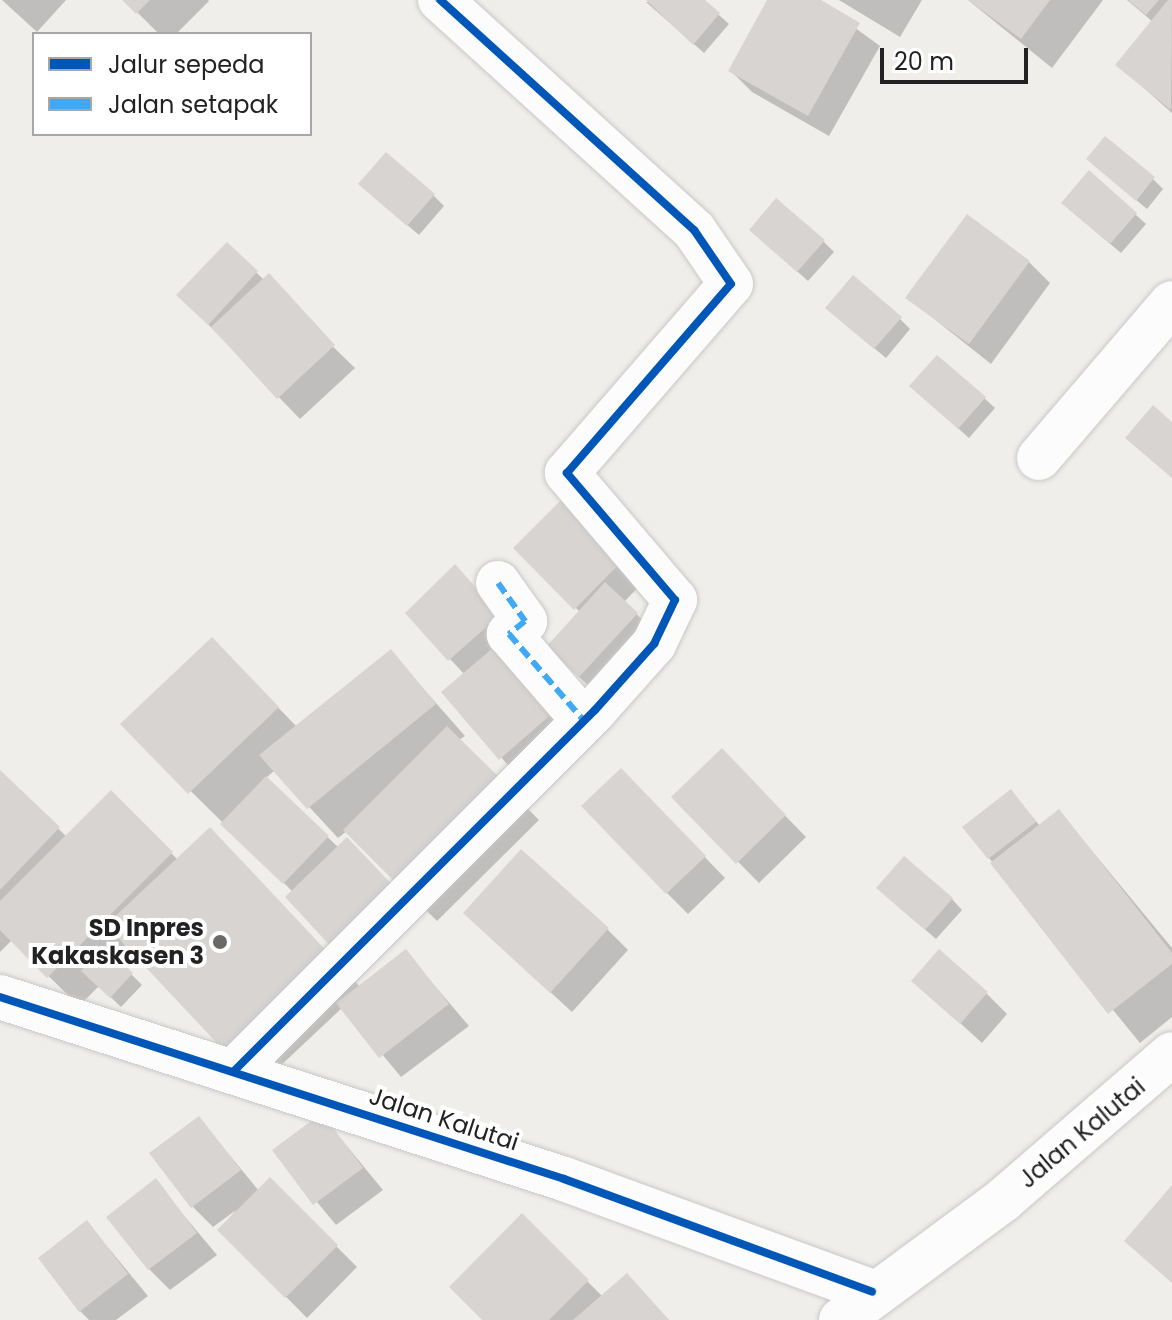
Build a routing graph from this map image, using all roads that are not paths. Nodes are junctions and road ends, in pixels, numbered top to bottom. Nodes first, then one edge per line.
1 (440, 0) edge
2 (1172, 303) edge
3 (1039, 458) dead end
4 (498, 583) dead end
5 (584, 721) junction
6 (0, 997) edge
7 (1172, 1054) edge
8 (234, 1071) junction
9 (856, 1306) edge

1 - 5 street
2 - 3 street
4 - 5 street
5 - 8 street
6 - 8 street, Jalan Kalutai
7 - 9 street, Jalan Kalutai
8 - 9 street, Jalan Kalutai

